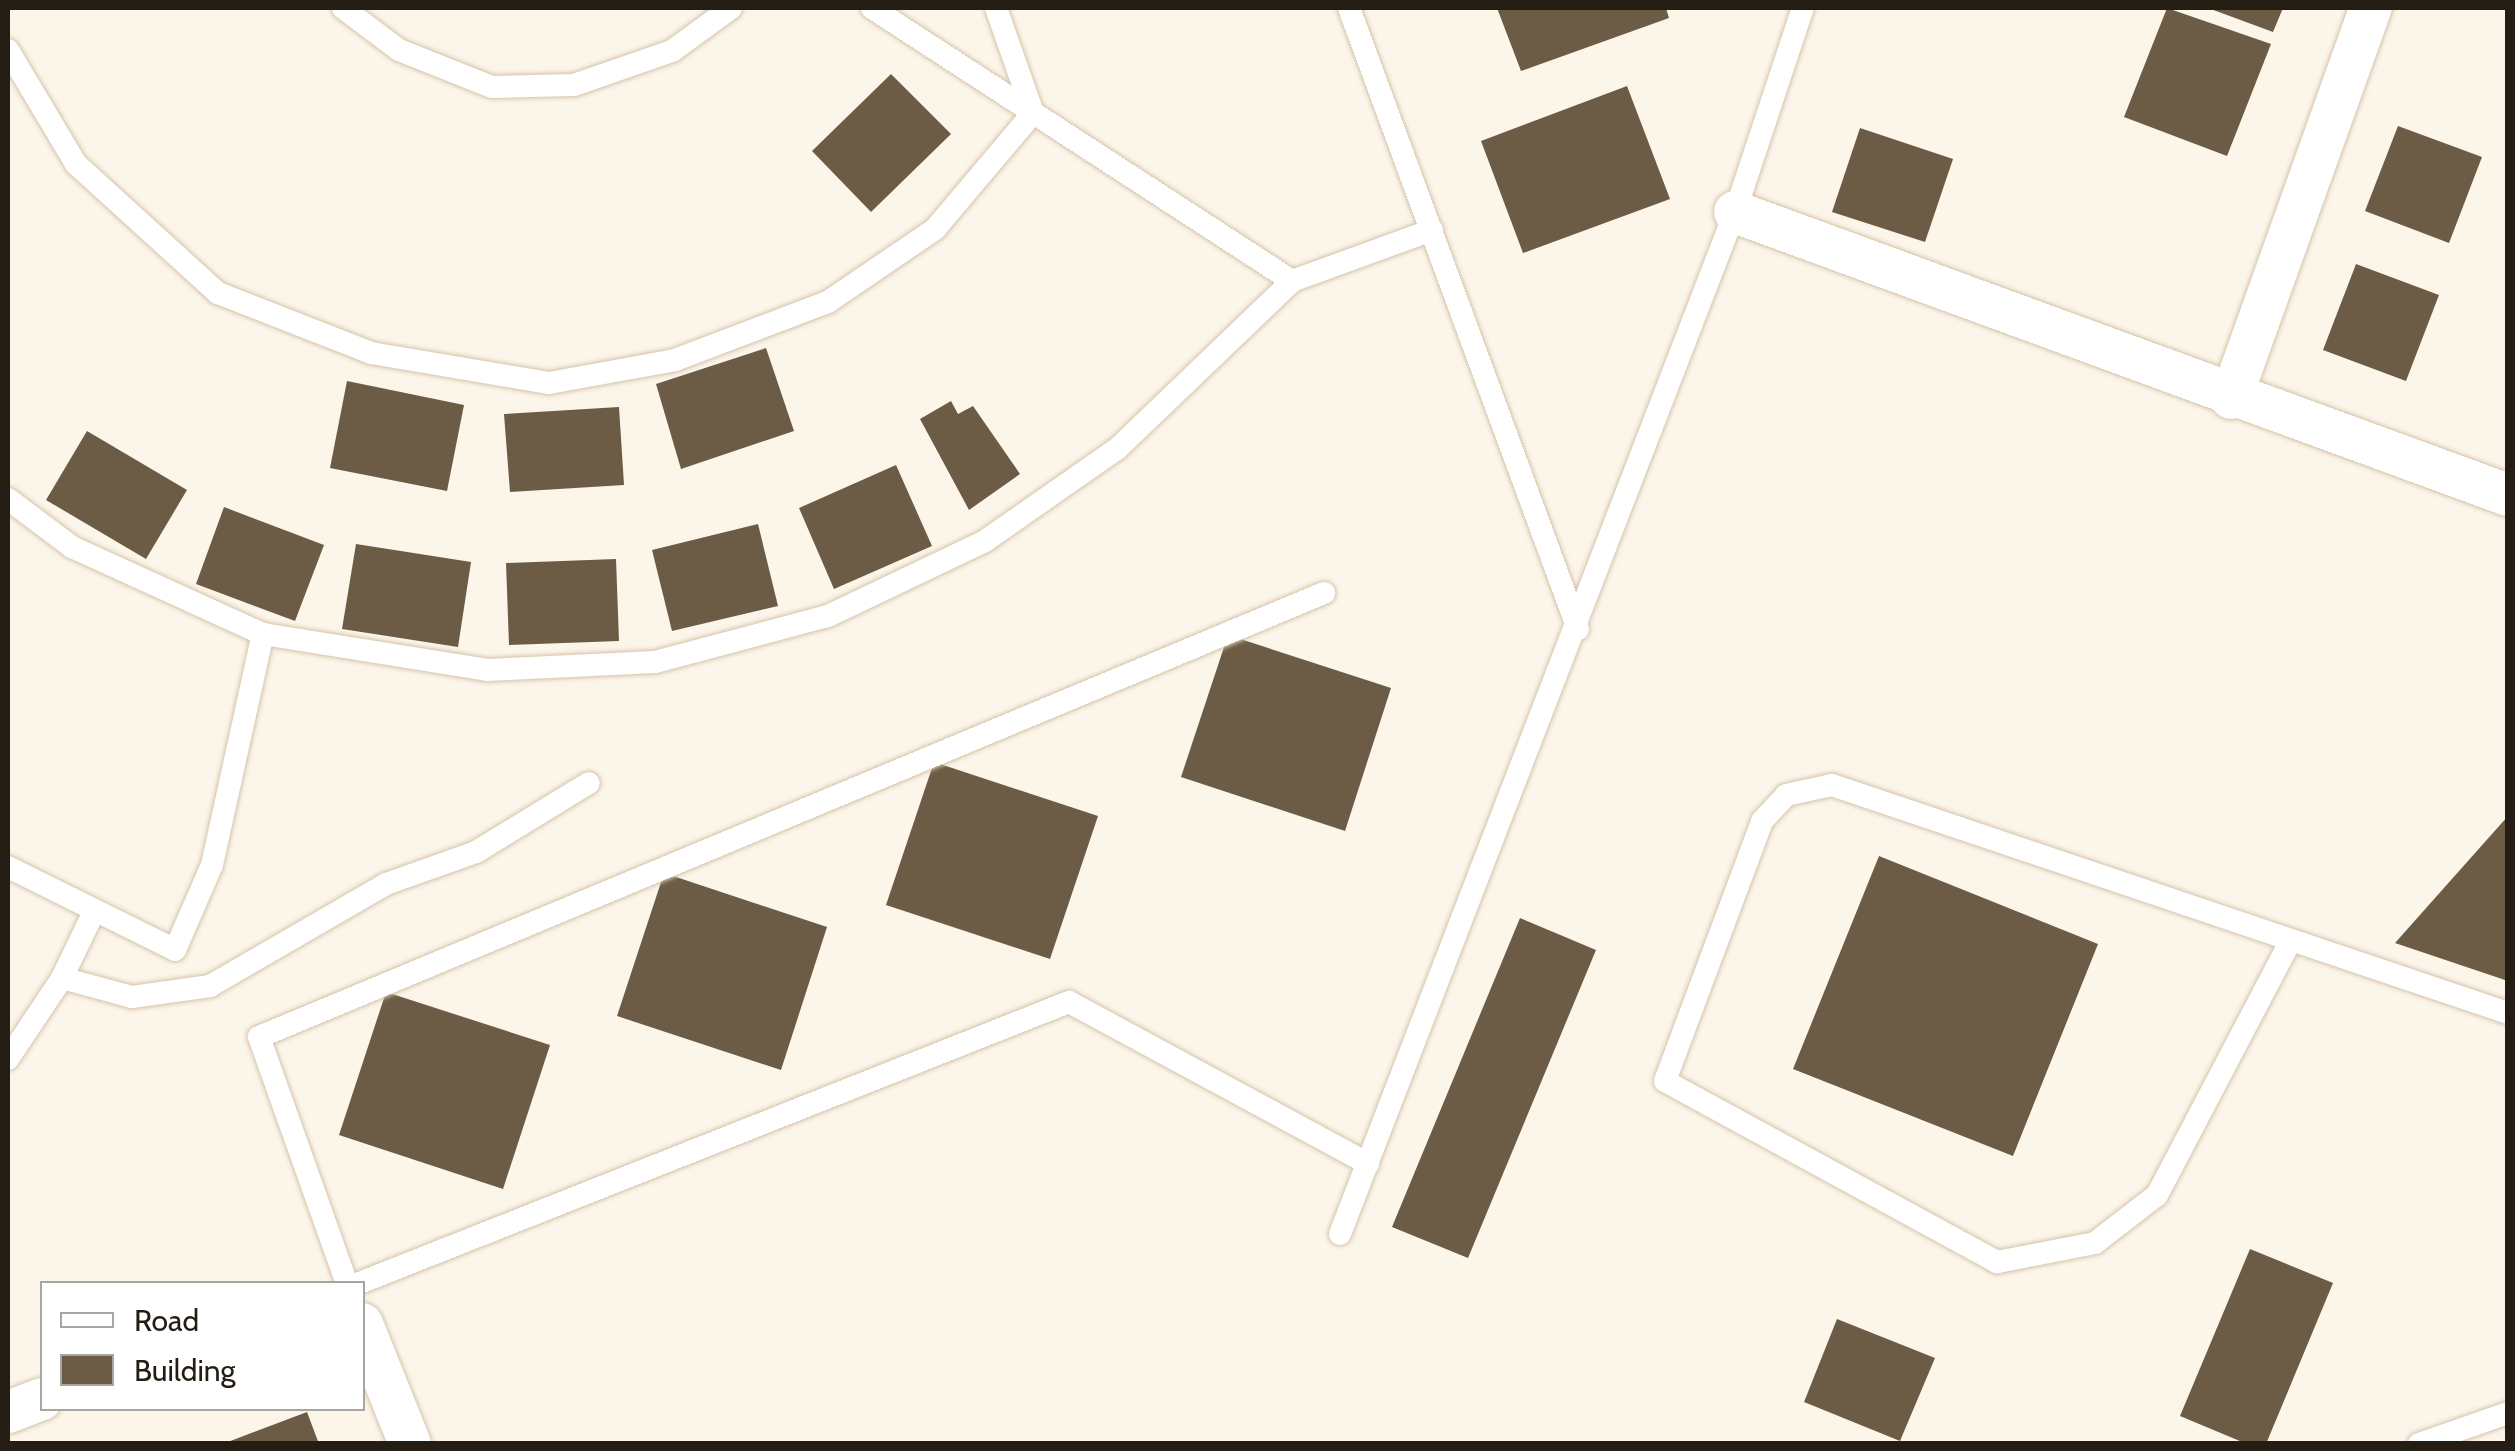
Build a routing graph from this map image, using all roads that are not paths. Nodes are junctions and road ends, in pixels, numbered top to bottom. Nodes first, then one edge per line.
1 (343, 8) edge
2 (731, 8) edge
3 (872, 8) edge
4 (996, 8) edge
5 (1350, 8) edge
6 (1803, 8) edge
7 (2371, 8) edge
8 (8, 50) edge
9 (1034, 113) junction
10 (1735, 212) junction
11 (1432, 230) junction
12 (1292, 280) junction
13 (2232, 398) junction
14 (2508, 495) edge
15 (8, 499) edge
16 (1324, 593) dead end
17 (1578, 629) junction
18 (263, 634) junction
19 (589, 783) dead end
20 (8, 868) edge
21 (93, 914) junction
22 (2290, 942) junction
23 (62, 978) junction
24 (2508, 1012) edge
25 (8, 1059) edge
26 (1368, 1164) junction
27 (1340, 1234) dead end
28 (346, 1281) edge
29 (365, 1281) edge
30 (365, 1332) edge
31 (40, 1400) edge
32 (8, 1412) edge
33 (2508, 1413) edge
34 (410, 1444) edge
35 (2419, 1444) edge

1 - 2 lane
3 - 9 lane
4 - 9 lane
5 - 11 lane
6 - 10 lane
7 - 13 street
8 - 9 lane
9 - 12 lane
10 - 13 street
10 - 17 lane
11 - 12 lane
11 - 17 lane
12 - 18 lane
13 - 14 street
15 - 18 lane
16 - 28 lane
17 - 26 lane
18 - 21 lane
19 - 23 lane
20 - 21 lane
21 - 23 lane
22 - 22 lane
22 - 24 lane
23 - 25 lane
26 - 27 lane
26 - 29 lane
30 - 34 street
31 - 32 street
33 - 35 lane

